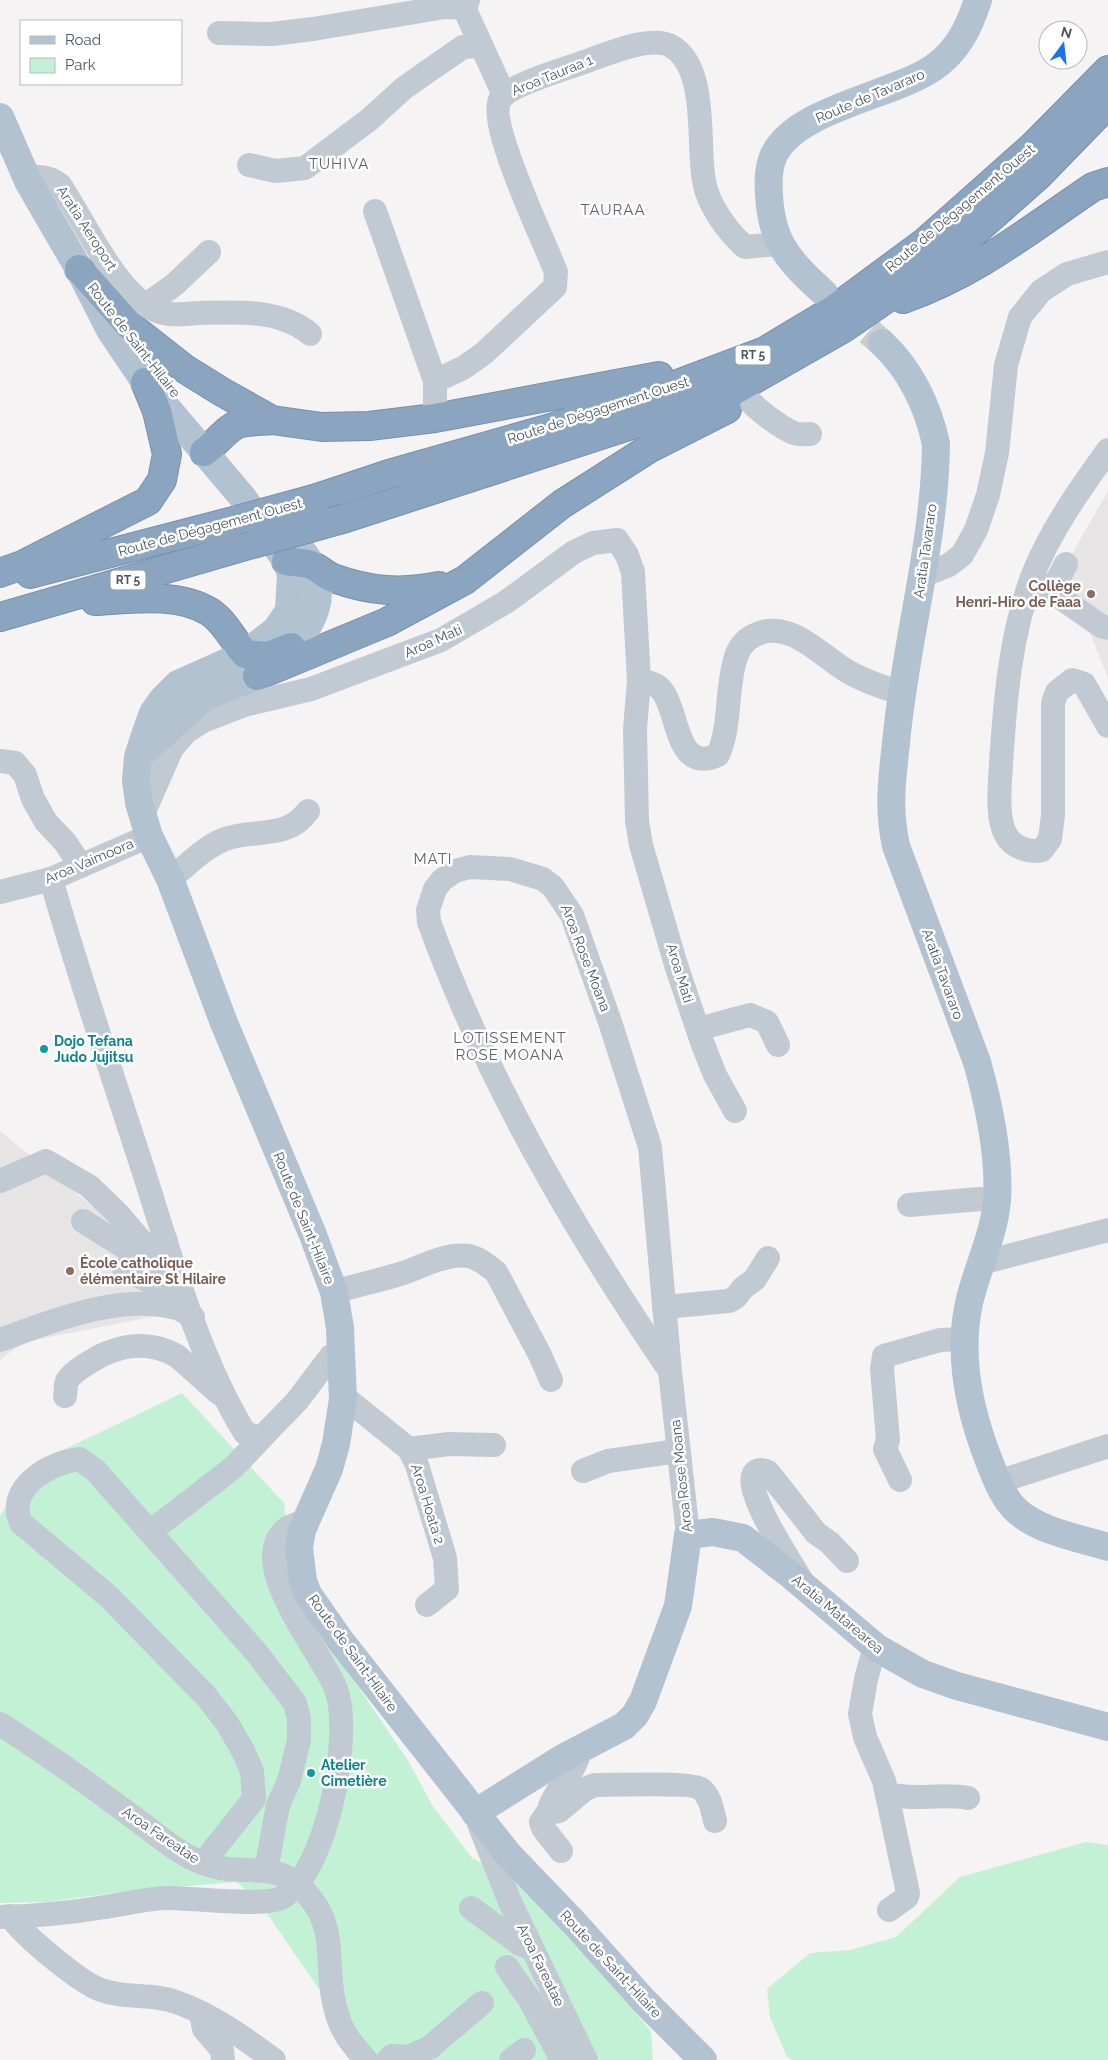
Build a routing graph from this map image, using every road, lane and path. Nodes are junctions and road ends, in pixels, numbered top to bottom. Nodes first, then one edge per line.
1 (978, 0) edge
2 (467, 4) edge
3 (219, 33) dead end
4 (480, 46) junction
5 (1108, 70) edge
6 (504, 96) junction
7 (1108, 104) edge
8 (0, 117) edge
9 (249, 165) dead end
10 (25, 176) junction
11 (1108, 182) edge
12 (375, 211) dead end
13 (778, 244) junction
14 (209, 252) dead end
15 (1108, 262) edge
16 (79, 269) junction
17 (824, 293) tunnel mouth
18 (146, 306) junction
19 (869, 312) junction
20 (310, 334) dead end
21 (882, 343) tunnel mouth
22 (815, 345) junction
23 (765, 351) junction
24 (434, 381) junction
25 (144, 382) junction
26 (748, 399) junction
27 (435, 418) junction
28 (272, 420) junction
29 (810, 434) dead end
30 (211, 447) junction
31 (1108, 450) edge
32 (286, 561) junction
33 (1066, 564) dead end
34 (313, 565) junction
35 (0, 573) edge
36 (924, 575) junction
37 (1032, 578) junction
38 (465, 580) junction
39 (0, 582) edge
40 (1051, 592) junction
41 (49, 603) junction
42 (0, 618) edge
43 (1108, 628) edge
44 (251, 665) junction
45 (639, 681) junction
46 (900, 693) junction
47 (1108, 726) edge
48 (0, 761) edge
49 (308, 811) dead end
50 (146, 825) junction
51 (81, 866) junction
52 (51, 879) junction
53 (170, 879) junction
54 (0, 892) edge
55 (698, 1029) junction
56 (778, 1045) dead end
57 (735, 1111) dead end
58 (0, 1181) edge
59 (997, 1202) junction
60 (909, 1205) dead end
61 (84, 1221) dead end
62 (1108, 1230) edge
63 (166, 1241) junction
64 (768, 1258) dead end
65 (981, 1263) junction
66 (124, 1269) dead end
67 (178, 1277) junction
68 (334, 1292) junction
69 (664, 1307) junction
70 (193, 1317) junction
71 (0, 1340) edge
72 (964, 1340) junction
73 (341, 1350) junction
74 (670, 1371) junction
75 (550, 1380) dead end
76 (65, 1396) dead end
77 (343, 1396) junction
78 (228, 1402) junction
79 (264, 1435) junction
80 (494, 1445) dead end
81 (1108, 1446) edge
82 (409, 1449) junction
83 (678, 1451) junction
84 (583, 1471) dead end
85 (900, 1480) dead end
86 (998, 1482) junction
87 (305, 1521) junction
88 (151, 1532) junction
89 (688, 1535) junction
90 (1108, 1547) edge
91 (847, 1561) dead end
92 (807, 1589) junction
93 (427, 1605) dead end
94 (876, 1647) junction
95 (0, 1724) edge
96 (1108, 1727) edge
97 (580, 1750) junction
98 (888, 1794) junction
99 (968, 1798) dead end
100 (254, 1799) junction
101 (278, 1805) junction
102 (551, 1808) junction
103 (475, 1813) junction
104 (715, 1821) dead end
105 (561, 1851) dead end
106 (202, 1863) junction
107 (266, 1871) junction
108 (299, 1884) junction
109 (472, 1908) dead end
110 (889, 1910) dead end
111 (5, 1917) edge
112 (532, 1950) junction
113 (507, 1967) dead end
114 (482, 2003) dead end
115 (202, 2014) junction
116 (223, 2060) edge
117 (274, 2060) edge
118 (366, 2060) edge
119 (388, 2060) edge
120 (562, 2060) edge
121 (586, 2060) edge
122 (703, 2060) edge

1 - 13 main road, Route de Tavararo
2 - 3 street
2 - 4 street
4 - 6 street
4 - 9 street
5 - 23 highway, Route de Dégagement Ouest / RT 5
6 - 13 street, Aroa Tauraa 1
6 - 24 street, Aroa Tauraa 1
7 - 19 highway, Route de Dégagement Ouest / RT 5
8 - 10 main road
10 - 16 main road
10 - 18 street, Aratia Aeroport
11 - 19 highway
12 - 24 street
13 - 17 main road, Route de Tavararo
14 - 18 street
15 - 36 street
16 - 25 main road, Route de Saint-Hilaire
16 - 28 highway
16 - 30 main road, Route de Saint-Hilaire
18 - 20 street, Aratia Aeroport
19 - 22 highway, Route de Dégagement Ouest / RT 5
21 - 36 main road, Aratia Tavararo
22 - 26 highway
22 - 41 highway, Route de Dégagement Ouest / RT 5, bridge
23 - 27 highway
23 - 39 highway, Route de Dégagement Ouest / RT 5, bridge
24 - 27 street
25 - 30 main road, Route de Saint-Hilaire
25 - 35 highway
26 - 29 street
26 - 38 highway
27 - 28 highway
28 - 30 highway
30 - 32 main road, Route de Saint-Hilaire
30 - 34 main road, Route de Saint-Hilaire
31 - 37 street
32 - 34 highway
32 - 44 main road, Route de Saint-Hilaire
33 - 40 street
34 - 38 highway
34 - 44 main road, Route de Saint-Hilaire
36 - 46 main road, Aratia Tavararo
37 - 40 street
37 - 47 street
38 - 44 highway
40 - 43 street
41 - 42 highway, Route de Dégagement Ouest / RT 5
41 - 44 highway
44 - 50 main road, Route de Saint-Hilaire
45 - 46 street
45 - 50 street, Aroa Mati
45 - 55 street, Aroa Mati
46 - 59 main road, Aratia Tavararo
48 - 51 street
49 - 53 street
50 - 51 street, Aroa Vaimoora
50 - 53 main road, Route de Saint-Hilaire
51 - 52 street, Aroa Vaimoora
52 - 54 street, Aroa Vaimoora
52 - 63 street
53 - 68 main road, Route de Saint-Hilaire
55 - 56 street
55 - 57 street, Aroa Mati
58 - 63 street
59 - 60 street
59 - 65 main road, Aratia Tavararo
61 - 67 street
62 - 65 street
63 - 67 street
64 - 69 street
65 - 72 main road, Aratia Tavararo
66 - 67 street
67 - 70 street
68 - 73 main road, Route de Saint-Hilaire
68 - 75 street
69 - 74 street, Aroa Rose Moana
69 - 74 street, Aroa Rose Moana
70 - 71 street
70 - 78 street
72 - 85 street
72 - 86 main road, Aratia Tavararo
73 - 77 main road, Route de Saint-Hilaire
73 - 79 street
74 - 83 street, Aroa Rose Moana
76 - 78 street
77 - 82 street, Aroa Hoata 2
77 - 87 main road, Route de Saint-Hilaire
78 - 79 street
79 - 88 street
80 - 82 street
81 - 86 street
82 - 93 street, Aroa Hoata 2
83 - 84 street
83 - 89 street, Aroa Rose Moana
86 - 90 main road, Aratia Tavararo
87 - 103 main road, Route de Saint-Hilaire
87 - 108 street
88 - 100 street
88 - 101 street
89 - 92 main road, Aratia Matarearea
89 - 97 main road, Aroa Rose Moana
91 - 92 street
92 - 94 main road, Aratia Matarearea
94 - 96 main road, Aratia Matarearea
94 - 98 street
95 - 106 street, Aroa Fareatae
97 - 102 street
97 - 103 main road, Aroa Rose Moana
98 - 99 street
98 - 110 street
100 - 101 street
100 - 106 street
101 - 107 street
102 - 104 street
102 - 105 street
103 - 112 street, Aroa Fareatae
103 - 122 main road, Route de Saint-Hilaire
106 - 107 street, Aroa Fareatae
107 - 108 street, Aroa Fareatae
108 - 111 street
108 - 118 street, Aroa Fareatae
109 - 112 street
111 - 115 street
112 - 121 street, Aroa Fareatae
113 - 120 street
114 - 119 street
115 - 116 street
115 - 117 street

